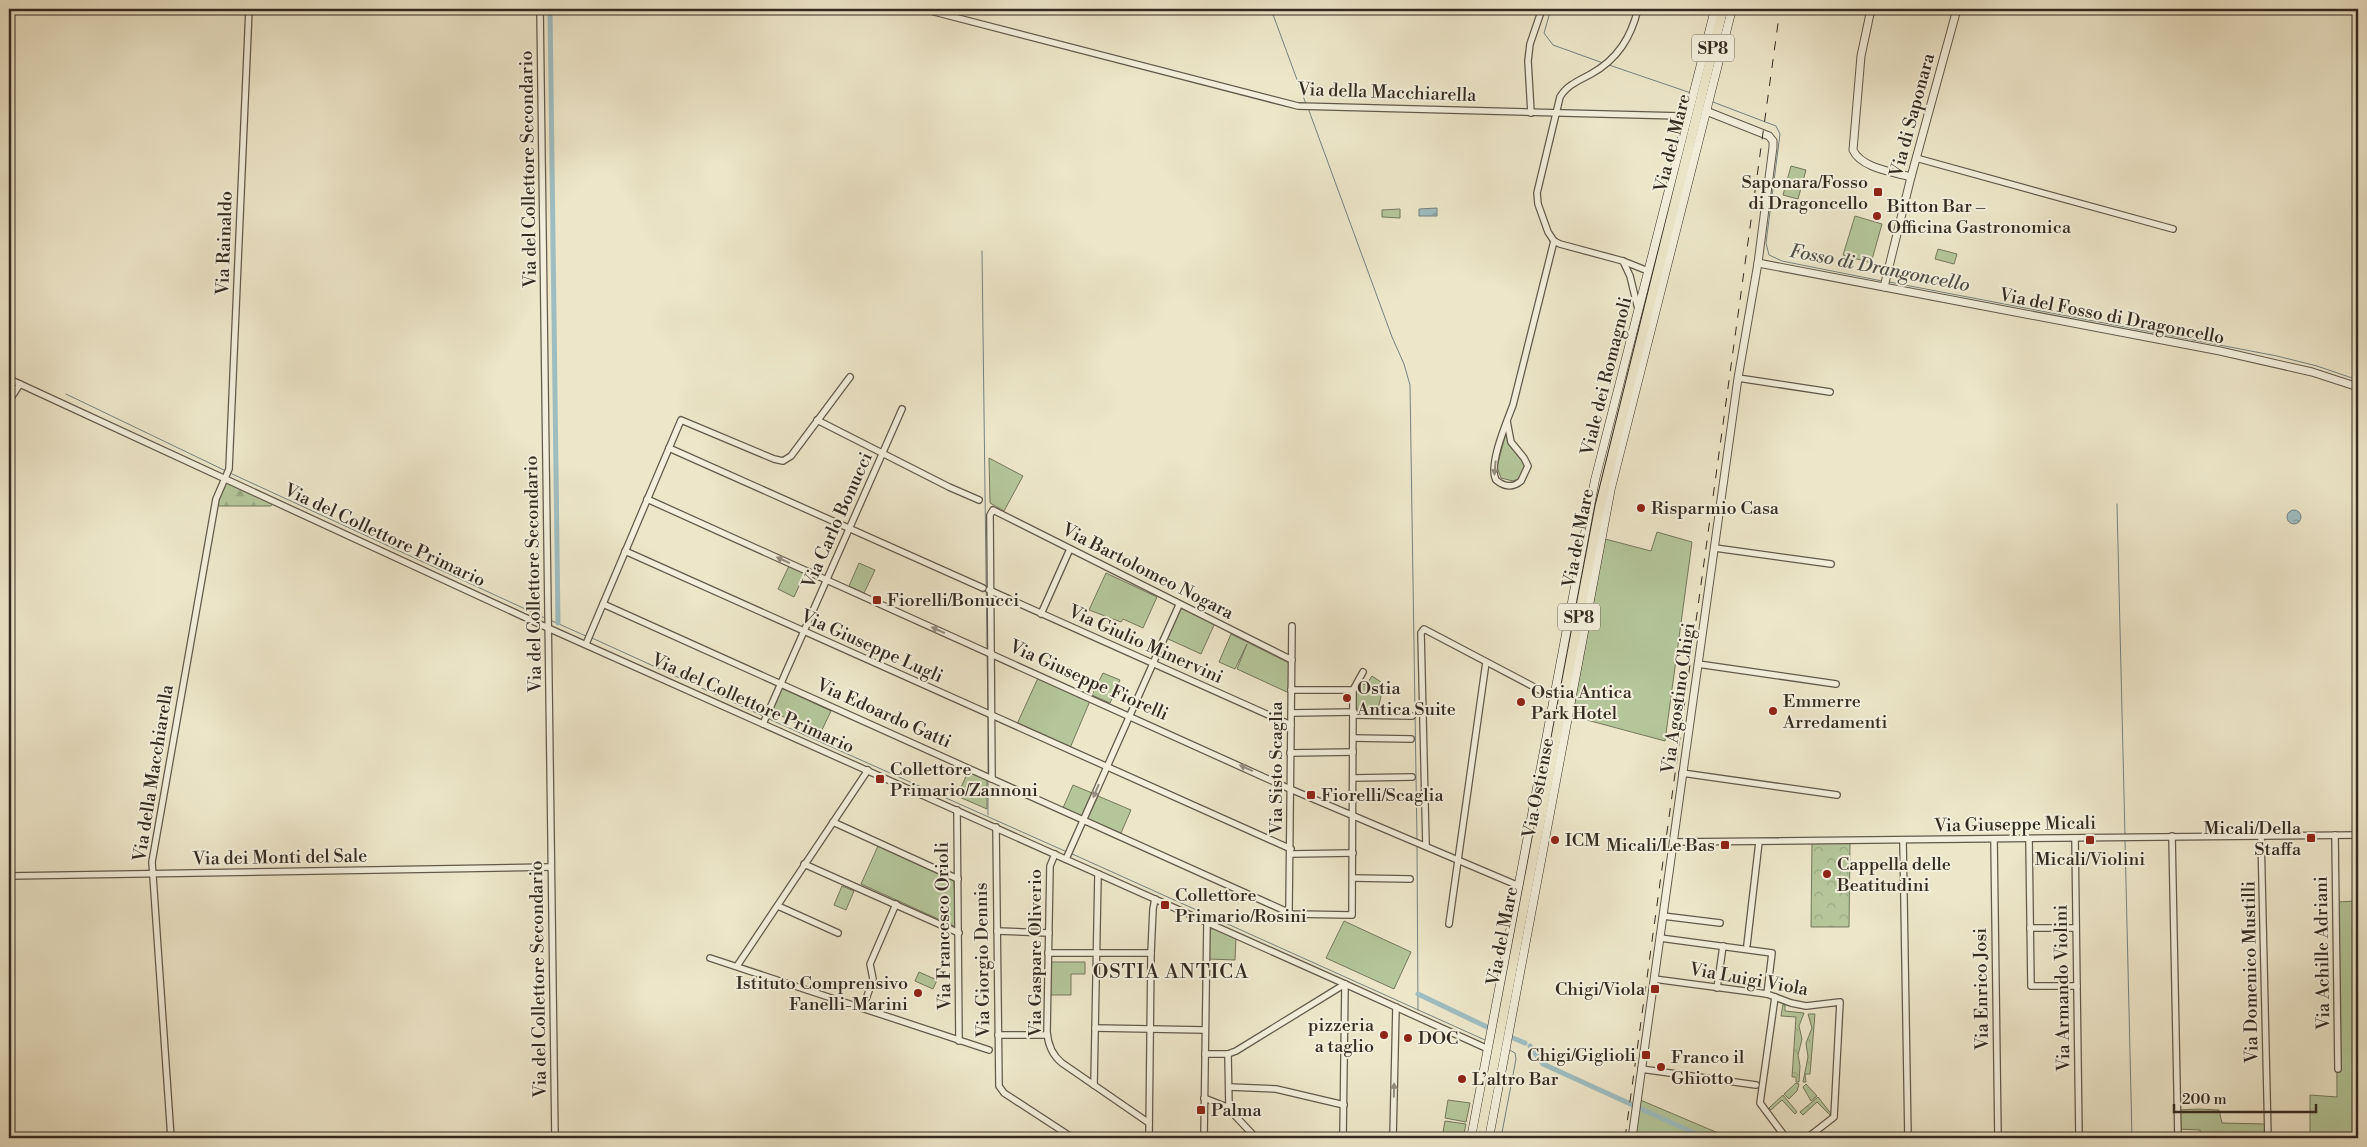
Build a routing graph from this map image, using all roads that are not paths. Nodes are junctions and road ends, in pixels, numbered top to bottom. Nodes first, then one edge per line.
1 (249, 9) edge
2 (540, 9) edge
3 (923, 9) edge
4 (1542, 9) edge
5 (1638, 9) edge
6 (1715, 9) edge
7 (1724, 9) edge
8 (1732, 9) edge
9 (1871, 9) edge
10 (1957, 9) edge
11 (1703, 88) junction
12 (1696, 100) junction
13 (1706, 110) junction
14 (1531, 113) junction
15 (1555, 113) junction
16 (1681, 116) dead end
17 (1916, 158) junction
18 (1911, 177) junction
19 (2173, 228) dead end
20 (1554, 241) junction
21 (1623, 261) junction
22 (1758, 262) junction
23 (1648, 271) junction
24 (1884, 286) junction
25 (1638, 310) junction
26 (850, 377) dead end
27 (1738, 378) junction
28 (9, 379) edge
29 (20, 384) junction
30 (2358, 387) edge
31 (1830, 392) dead end
32 (9, 401) edge
33 (902, 410) dead end
34 (817, 420) junction
35 (1507, 421) junction
36 (669, 448) junction
37 (883, 454) junction
38 (227, 477) junction
39 (647, 499) junction
40 (979, 500) dead end
41 (850, 528) junction
42 (1715, 548) junction
43 (1070, 549) junction
44 (625, 552) junction
45 (1831, 564) dead end
46 (827, 580) junction
47 (986, 589) junction
48 (603, 604) junction
49 (1179, 604) junction
50 (1041, 614) junction
51 (1292, 626) dead end
52 (548, 628) junction
53 (804, 632) junction
54 (586, 644) junction
55 (990, 653) junction
56 (1292, 660) junction
57 (1486, 662) junction
58 (1152, 664) junction
59 (1698, 664) junction
60 (1363, 672) dead end
61 (781, 684) junction
62 (1836, 684) dead end
63 (1292, 690) junction
64 (1353, 690) junction
65 (1555, 698) junction
66 (1292, 713) junction
67 (1129, 714) junction
68 (1353, 714) junction
69 (990, 715) junction
70 (1412, 716) dead end
71 (763, 724) junction
72 (1291, 726) junction
73 (1353, 738) junction
74 (1411, 738) dead end
75 (1353, 752) junction
76 (1290, 753) junction
77 (1106, 767) junction
78 (868, 770) junction
79 (1682, 773) junction
80 (1412, 777) dead end
81 (1353, 778) junction
82 (992, 779) junction
83 (1290, 789) junction
84 (1837, 795) dead end
85 (956, 810) junction
86 (1353, 815) junction
87 (1084, 818) junction
88 (833, 822) junction
89 (996, 828) junction
90 (2358, 835) edge
91 (2172, 836) junction
92 (2262, 836) junction
93 (2335, 836) junction
94 (2075, 838) junction
95 (1994, 839) junction
96 (2029, 839) junction
97 (1903, 840) junction
98 (1673, 842) junction
99 (1759, 842) junction
100 (1423, 845) junction
101 (1291, 852) junction
102 (1353, 853) junction
103 (1055, 854) junction
104 (1066, 859) junction
105 (1460, 861) junction
106 (804, 864) junction
107 (551, 867) junction
108 (152, 874) junction
109 (1098, 874) junction
110 (9, 876) edge
111 (1353, 878) junction
112 (958, 879) junction
113 (1410, 879) dead end
114 (1519, 886) junction
115 (1155, 899) junction
116 (896, 904) junction
117 (778, 906) junction
118 (1289, 911) junction
119 (1663, 916) junction
120 (1208, 922) junction
121 (1720, 923) dead end
122 (1449, 924) dead end
123 (2030, 928) junction
124 (2076, 928) junction
125 (997, 931) junction
126 (959, 932) junction
127 (1049, 932) junction
128 (838, 933) dead end
129 (1660, 938) junction
130 (1747, 944) dead end
131 (1723, 946) junction
132 (1048, 953) junction
133 (1098, 953) junction
134 (1151, 953) junction
135 (710, 958) dead end
136 (737, 966) junction
137 (1654, 980) junction
138 (1345, 984) junction
139 (2077, 986) junction
140 (1717, 988) junction
141 (1767, 994) junction
142 (1775, 997) junction
143 (1396, 1007) junction
144 (863, 1008) junction
145 (1095, 1028) junction
146 (1150, 1029) junction
147 (1205, 1030) junction
148 (998, 1035) junction
149 (1047, 1036) junction
150 (959, 1041) junction
151 (1488, 1049) junction
152 (989, 1050) dead end
153 (1205, 1054) junction
154 (1228, 1054) junction
155 (1642, 1069) junction
156 (2338, 1069) dead end
157 (1756, 1085) dead end
158 (1094, 1086) junction
159 (1229, 1087) junction
160 (1204, 1098) junction
161 (1344, 1105) junction
162 (1229, 1108) junction
163 (1149, 1123) junction
164 (171, 1138) edge
165 (555, 1138) edge
166 (1073, 1138) edge
167 (1149, 1138) edge
168 (1204, 1138) edge
169 (1256, 1138) edge
170 (1343, 1138) edge
171 (1393, 1138) edge
172 (1471, 1138) edge
173 (1480, 1138) edge
174 (1488, 1138) edge
175 (1632, 1138) edge
176 (1786, 1138) edge
177 (1807, 1138) edge
178 (1908, 1138) edge
179 (1998, 1138) edge
180 (2079, 1138) edge
181 (2178, 1138) edge
182 (2268, 1138) edge

1 - 38 street, Via Rainaldo
2 - 52 street, Via del Collettore Secondario
3 - 14 street, Via della Macchiarella
4 - 14 street
5 - 15 street
6 - 11 main road
7 - 11 main road, Via del Mare / SP8
8 - 11 main road, Via Ostiense
9 - 18 street
10 - 17 street, Via di Saponara
11 - 12 main road, Via del Mare / SP8
11 - 13 main road, Via Ostiense
12 - 23 main road, Viale dei Romagnoli
12 - 173 main road, Via del Mare / SP8
13 - 22 street
13 - 174 main road, Via Ostiense
14 - 15 street, Via della Macchiarella
15 - 16 street, Via della Macchiarella
15 - 20 street
17 - 18 street, Via di Saponara
17 - 19 street
18 - 24 street, Via di Saponara
20 - 21 street
20 - 35 street
21 - 23 street
21 - 25 street
22 - 24 street, Via del Fosso di Dragoncello
22 - 27 street, Via Agostino Chigi
23 - 25 main road, Viale dei Romagnoli
24 - 30 street, Via del Fosso di Dragoncello
25 - 65 main road, Viale dei Romagnoli
26 - 34 street
27 - 31 street
27 - 42 street, Via Agostino Chigi
28 - 29 street, Via del Collettore Primario
29 - 32 street
29 - 38 street, Via del Collettore Primario
33 - 37 street, Via Carlo Bonucci
34 - 36 street
34 - 37 street
35 -> 35 street
36 - 39 street
36 - 41 street, Via Giulio Minervini
37 - 40 street
37 - 41 street, Via Carlo Bonucci
38 - 52 street, Via del Collettore Primario
38 - 108 street, Via della Macchiarella
39 - 44 street
46 -> 39 street, Via Giuseppe Fiorelli
41 - 46 street, Via Carlo Bonucci
41 - 47 street, Via Giulio Minervini
42 - 45 street
42 - 59 street, Via Agostino Chigi
43 - 47 street, Via Bartolomeo Nogara
43 - 49 street, Via Bartolomeo Nogara
43 - 50 street
44 - 48 street
44 - 53 street, Via Giuseppe Lugli
46 - 53 street, Via Carlo Bonucci
55 -> 46 street, Via Giuseppe Fiorelli
47 - 50 street, Via Giulio Minervini
47 - 55 street
48 - 54 street
48 - 61 street, Via Edoardo Gatti
49 - 56 street, Via Bartolomeo Nogara
49 - 58 street
50 - 58 street, Via Giulio Minervini
51 - 56 street, Via Sisto Scaglia
52 - 54 street, Via del Collettore Primario
52 - 107 street, Via del Collettore Secondario
53 - 61 street, Via Carlo Bonucci
53 - 69 street, Via Giuseppe Lugli
54 - 71 street, Via del Collettore Primario
55 - 67 street, Via Giuseppe Fiorelli
55 - 69 street
56 - 63 street, Via Sisto Scaglia
57 - 65 street
57 - 100 street
57 - 105 street
58 - 67 street
58 - 72 street, Via Giulio Minervini
59 - 62 street
59 - 79 street, Via Agostino Chigi
60 - 64 street
61 - 71 street, Via Carlo Bonucci
61 - 82 street, Via Edoardo Gatti
63 - 64 street
63 - 66 street, Via Sisto Scaglia
64 - 68 street
65 - 114 main road, Viale dei Romagnoli
66 - 68 street
66 - 72 street, Via Sisto Scaglia
67 - 77 street
83 -> 67 street, Via Giuseppe Fiorelli
68 - 70 street
68 - 73 street
69 - 77 street, Via Giuseppe Lugli
69 - 82 street
71 - 78 street, Via del Collettore Primario
72 - 76 street, Via Sisto Scaglia
73 - 74 street
73 - 75 street
75 - 76 street
75 - 81 street
76 - 83 street, Via Sisto Scaglia
77 -> 87 street
77 - 101 street, Via Giuseppe Lugli
78 - 85 street, Via del Collettore Primario
78 - 88 street
79 - 84 street
79 - 98 street, Via Agostino Chigi
80 - 81 street
81 - 86 street
82 - 87 street, Via Edoardo Gatti
83 - 86 street, Via Giuseppe Fiorelli
83 - 101 street, Via Sisto Scaglia
85 - 89 street, Via del Collettore Primario
85 - 112 street, Via Francesco Orioli
86 - 100 street, Via Giuseppe Fiorelli
86 - 102 street
87 - 104 street
87 - 118 street, Via Edoardo Gatti
88 - 106 street
88 - 112 street
89 - 103 street, Via del Collettore Primario
89 - 125 street, Via Giorgio Dennis
90 - 93 street, Via Giuseppe Micali
91 - 92 street, Via Giuseppe Micali
91 - 94 street, Via Giuseppe Micali
91 - 181 street
92 - 93 street, Via Giuseppe Micali
92 - 182 street, Via Domenico Mustilli
93 - 156 street, Via Achille Adriani
94 - 96 street, Via Giuseppe Micali
94 - 124 street, Via Armando Violini
95 - 96 street, Via Giuseppe Micali
95 - 97 street, Via Giuseppe Micali
95 - 179 street, Via Enrico Josi
96 - 123 street
97 - 99 street, Via Giuseppe Micali
97 - 178 street
98 - 99 street, Via Giuseppe Micali
98 - 119 street, Via Agostino Chigi
99 - 130 street
100 - 105 street, Via Giuseppe Fiorelli
101 - 102 street
101 - 118 street, Via Sisto Scaglia
102 - 111 street
103 - 104 street, Via del Collettore Primario
103 - 127 street, Via Gaspare Oliverio
104 - 109 street, Via del Collettore Primario
105 - 114 street, Via Giuseppe Fiorelli
105 - 122 street
106 - 116 street
106 - 117 street
107 - 108 street, Via dei Monti del Sale
107 - 165 street, Via del Collettore Secondario
108 - 110 street, Via dei Monti del Sale
108 - 164 street, Via della Macchiarella
109 - 115 street, Via del Collettore Primario
109 - 133 street
111 - 113 street
111 - 118 street, Via Edoardo Gatti
112 - 126 street, Via Francesco Orioli
114 - 151 main road, Viale dei Romagnoli
115 - 120 street, Via del Collettore Primario
115 - 134 street
116 - 126 street
116 - 144 street
117 - 128 street
117 - 136 street
119 - 121 street
119 - 129 street, Via Agostino Chigi
120 - 138 street, Via del Collettore Primario
120 - 147 street
123 - 124 street
123 - 139 street
124 - 139 street, Via Armando Violini
125 - 127 street
125 - 148 street, Via Giorgio Dennis
126 - 150 street, Via Francesco Orioli
127 - 132 street, Via Gaspare Oliverio
129 - 131 street
129 - 137 street, Via Agostino Chigi
131 - 140 street
131 - 141 street
132 - 133 street
132 - 149 street, Via Gaspare Oliverio
133 - 134 street
133 - 145 street
134 - 146 street
135 - 136 street, Via Francesco Orioli
136 - 144 street, Via Francesco Orioli
137 - 140 street, Via Luigi Viola
137 - 155 street, Via Agostino Chigi
138 - 143 street, Via del Collettore Primario
138 - 154 street
138 - 161 street
139 - 180 street, Via Armando Violini
140 - 141 street, Via Luigi Viola
141 - 142 street, Via Luigi Viola
142 - 176 street
142 - 177 street, Via Luigi Viola
143 - 151 street, Via del Collettore Primario
171 -> 143 street
144 - 150 street, Via Francesco Orioli
145 - 146 street
145 - 158 street
146 - 147 street
146 - 163 street
147 - 153 street
148 - 149 street
148 - 166 street, Via Giorgio Dennis
149 - 158 street, Via Gaspare Oliverio
150 - 152 street, Via Francesco Orioli
151 - 172 main road, Viale dei Romagnoli
153 - 154 street
153 - 160 street
154 - 159 street
155 - 157 street
155 - 175 street, Via Agostino Chigi
158 - 163 street, Via Gaspare Oliverio
159 - 161 street
159 - 162 street
160 - 162 street
160 - 168 street
161 - 170 street
162 - 169 street
163 - 167 street

